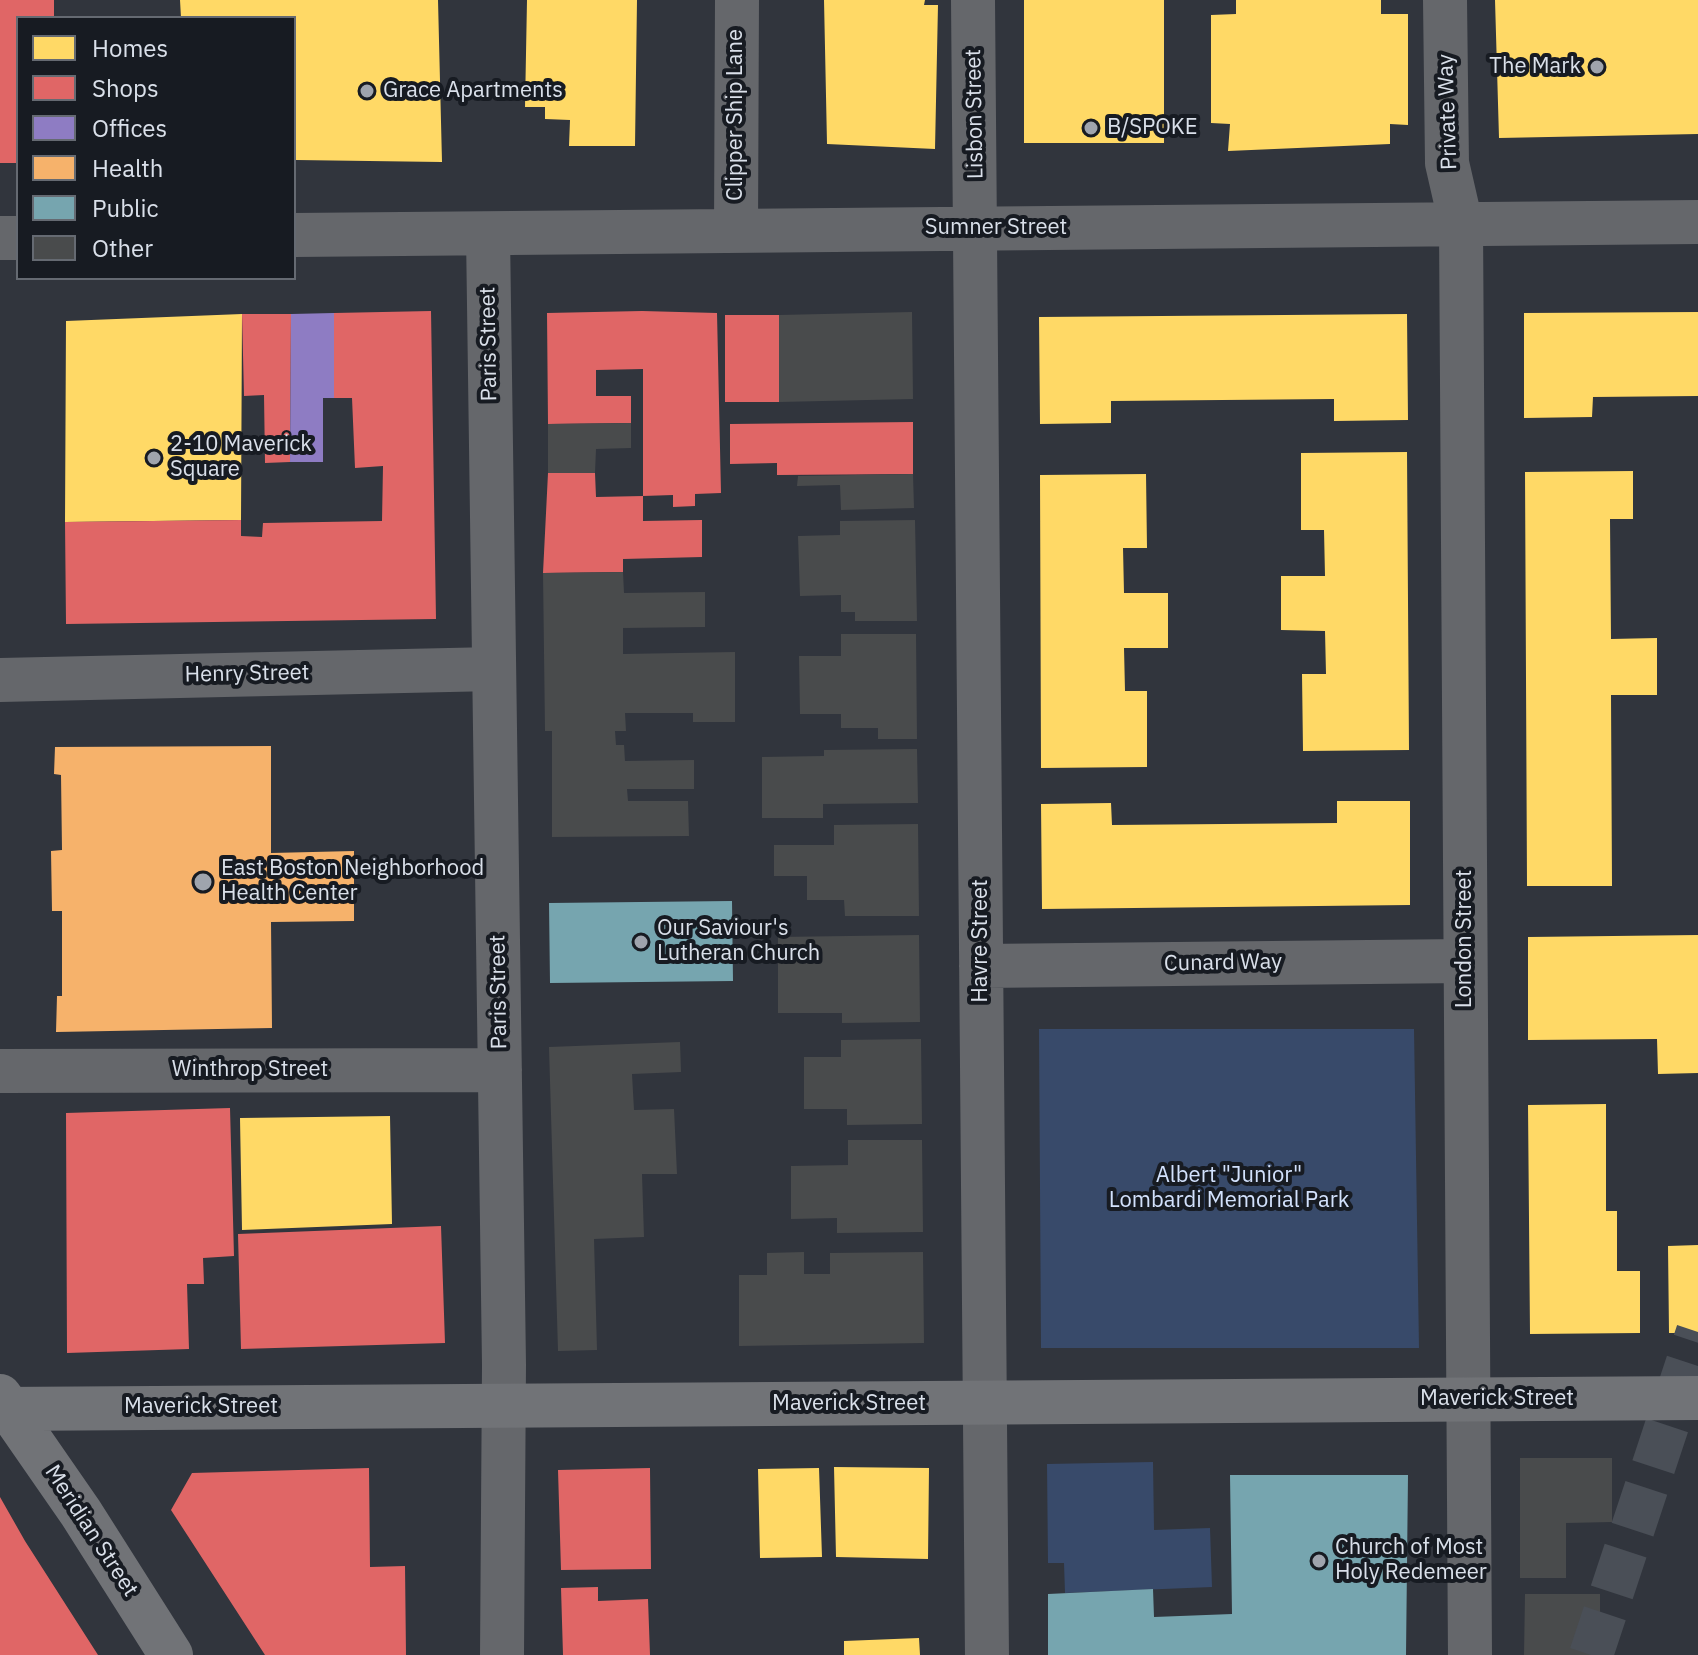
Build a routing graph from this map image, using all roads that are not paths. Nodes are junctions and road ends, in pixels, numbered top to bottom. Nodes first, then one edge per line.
1 (737, 0) edge
2 (973, 0) edge
3 (1445, 0) edge
4 (1698, 222) edge
5 (1461, 224) junction
6 (977, 228) junction
7 (736, 231) junction
8 (488, 234) junction
9 (296, 235) edge
10 (494, 669) junction
11 (0, 680) edge
12 (1465, 961) junction
13 (981, 966) junction
14 (500, 1070) junction
15 (0, 1071) edge
16 (1698, 1398) edge
17 (1467, 1400) junction
18 (983, 1404) junction
19 (3, 1405) edge
20 (504, 1405) junction
21 (171, 1655) edge
22 (502, 1655) edge
23 (987, 1655) edge
24 (1470, 1655) edge

1 - 7 street, Clipper Ship Lane
2 - 6 street, Lisbon Street
3 - 5 street, Private Way
4 - 5 street, Sumner Street
5 - 6 street, Sumner Street
5 - 12 street, London Street
6 - 7 street, Sumner Street
6 - 13 street, Havre Street
7 - 8 street, Sumner Street
8 - 9 street, Sumner Street
8 - 10 street, Paris Street
10 - 11 street, Henry Street
10 - 14 street, Paris Street
12 - 13 street, Cunard Way
12 - 17 street, London Street
13 - 18 street, Havre Street
14 - 15 street, Winthrop Street
14 - 20 street, Paris Street
16 - 17 main road, Maverick Street
17 - 18 main road, Maverick Street
17 - 24 street, London Street
18 - 20 main road, Maverick Street
18 - 23 street, Havre Street
19 - 20 main road, Maverick Street
19 - 21 main road, Meridian Street
20 - 22 street, Paris Street

